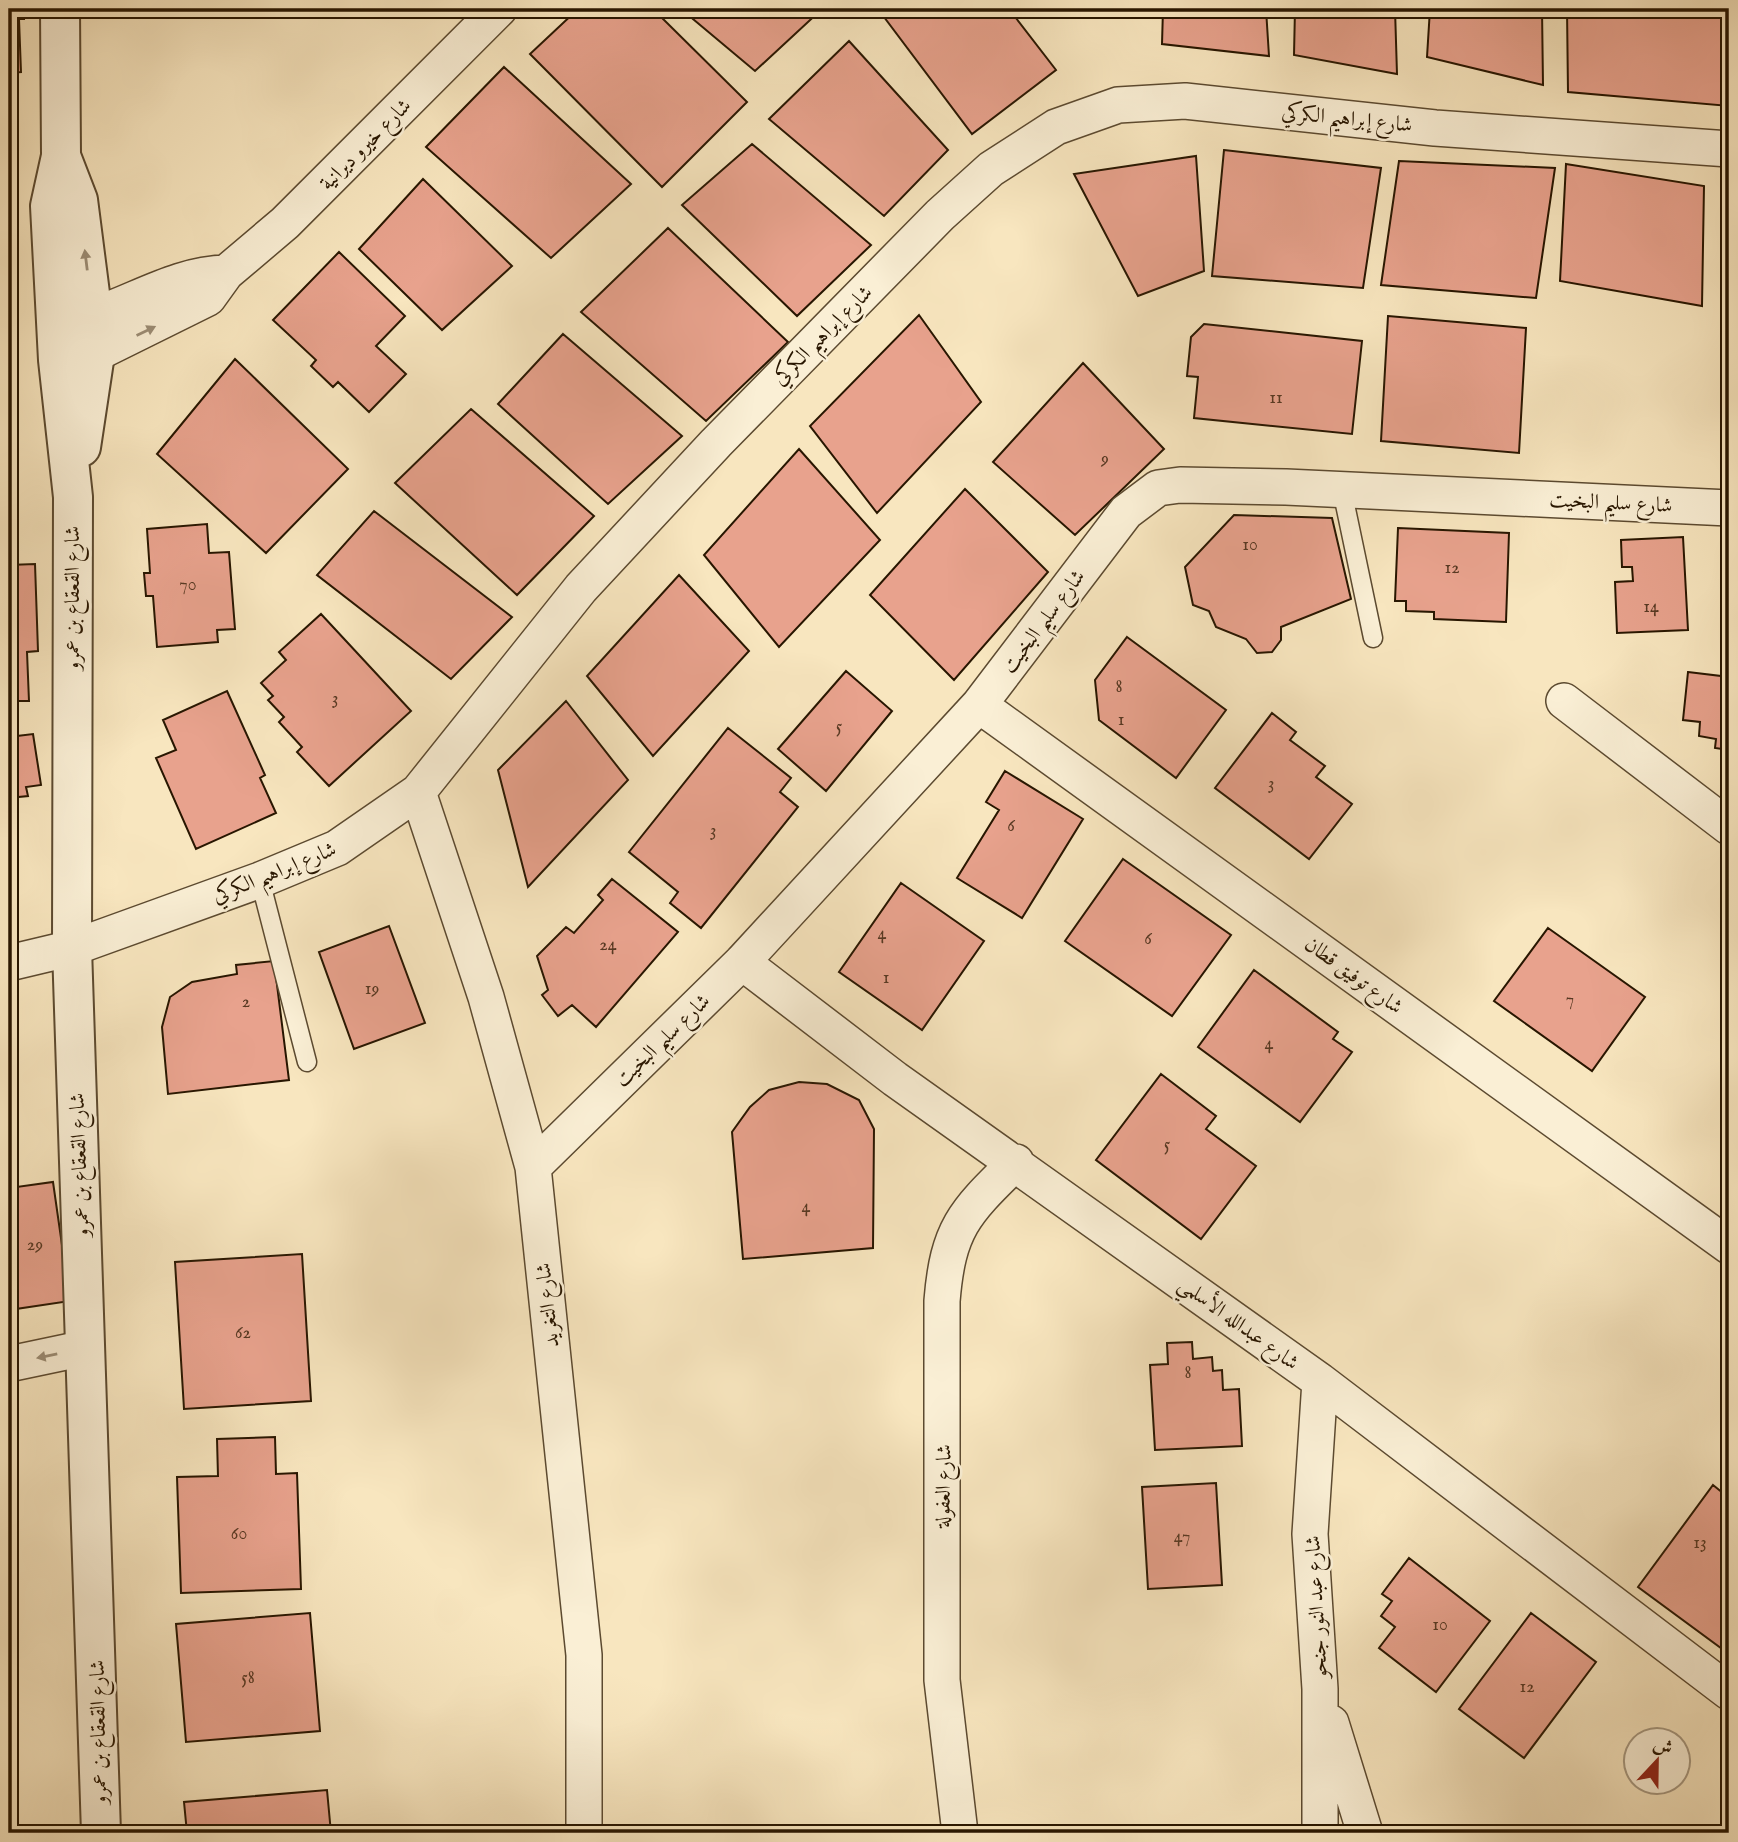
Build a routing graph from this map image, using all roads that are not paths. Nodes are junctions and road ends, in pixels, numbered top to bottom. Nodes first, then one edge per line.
1 (60, 9) edge
2 (499, 9) edge
3 (1729, 149) edge
4 (226, 273) junction
5 (70, 333) junction
6 (95, 354) junction
7 (1342, 490) junction
8 (73, 497) junction
9 (1729, 508) edge
10 (1373, 638) dead end
11 (1564, 701) dead end
12 (979, 705) junction
13 (418, 792) junction
14 (1729, 827) edge
15 (260, 880) junction
16 (72, 948) junction
17 (742, 962) junction
18 (9, 963) edge
19 (307, 1062) dead end
20 (1016, 1162) junction
21 (533, 1167) junction
22 (1729, 1246) edge
23 (85, 1348) junction
24 (9, 1364) edge
25 (1320, 1381) junction
26 (1320, 1689) junction
27 (1729, 1692) edge
28 (101, 1833) edge
29 (584, 1833) edge
30 (960, 1833) edge
31 (1320, 1833) edge
32 (1365, 1833) edge

1 - 5 street, شارع القعقاع بن عمرو
2 - 4 street, شارع خيرو ديرانية
3 - 13 street, شارع إبراهيم الكركي
4 - 5 street
6 -> 4 street, شارع خيرو ديرانية
5 - 6 street, شارع القعقاع بن عمرو
5 - 8 street, شارع القعقاع بن عمرو
6 - 8 street, شارع القعقاع بن عمرو
7 - 9 street, شارع سليم البخيت
7 - 10 lane
7 - 12 street, شارع سليم البخيت
8 - 16 street, شارع القعقاع بن عمرو
11 - 14 street
12 - 17 street, شارع سليم البخيت
12 - 22 street, شارع توفيق قطان
13 - 15 street, شارع إبراهيم الكركي
13 - 21 street, شارع التغريد
15 - 16 street, شارع إبراهيم الكركي
15 - 19 lane
16 - 18 street, شارع إبراهيم الكركي
16 - 23 street, شارع القعقاع بن عمرو
17 - 20 street, شارع عبدالله الأسلمي
17 - 21 street, شارع سليم البخيت
20 - 25 street, شارع عبدالله الأسلمي
20 - 30 street, شارع العفولة
21 - 29 street, شارع التغريد
23 -> 24 street
23 - 28 street, شارع القعقاع بن عمرو
25 - 26 street, شارع عبد النور جنحو
25 - 27 street, شارع عبدالله الأسلمي
26 - 31 street, شارع عبد النور جنحو
26 - 32 street

